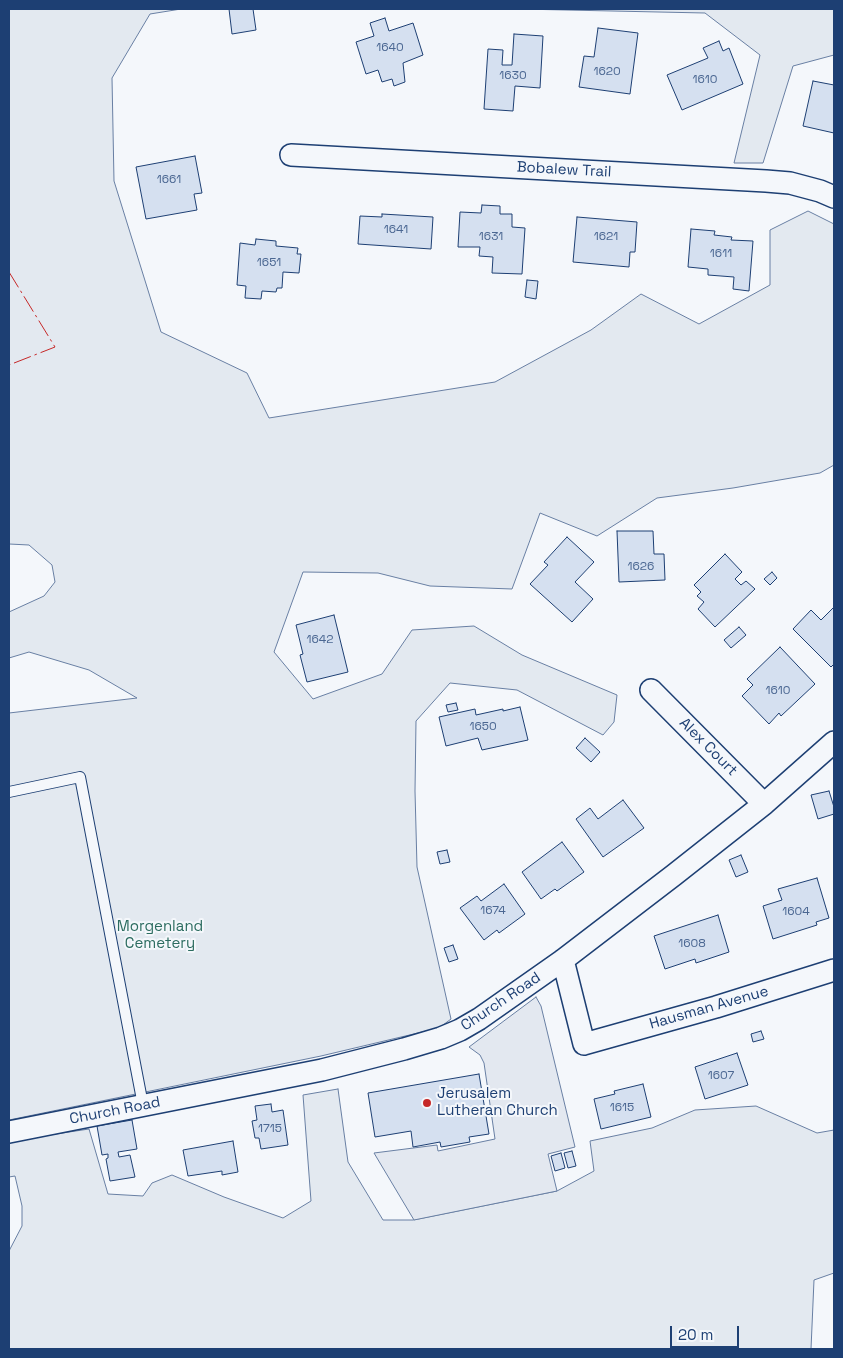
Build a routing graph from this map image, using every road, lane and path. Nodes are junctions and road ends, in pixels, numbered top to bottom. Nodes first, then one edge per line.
1 (292, 155) dead end
2 (834, 197) edge
3 (651, 690) dead end
4 (834, 742) edge
5 (9, 792) edge
6 (764, 804) junction
7 (562, 960) junction
8 (834, 970) edge
9 (143, 1105) junction
10 (9, 1132) edge

1 - 2 street, Bobalew Trail
3 - 6 street, Alex Court
4 - 6 street, Church Road
5 - 9 lane
6 - 7 street, Church Road
7 - 8 street, Hausman Avenue
7 - 9 street, Church Road
9 - 10 street, Church Road

